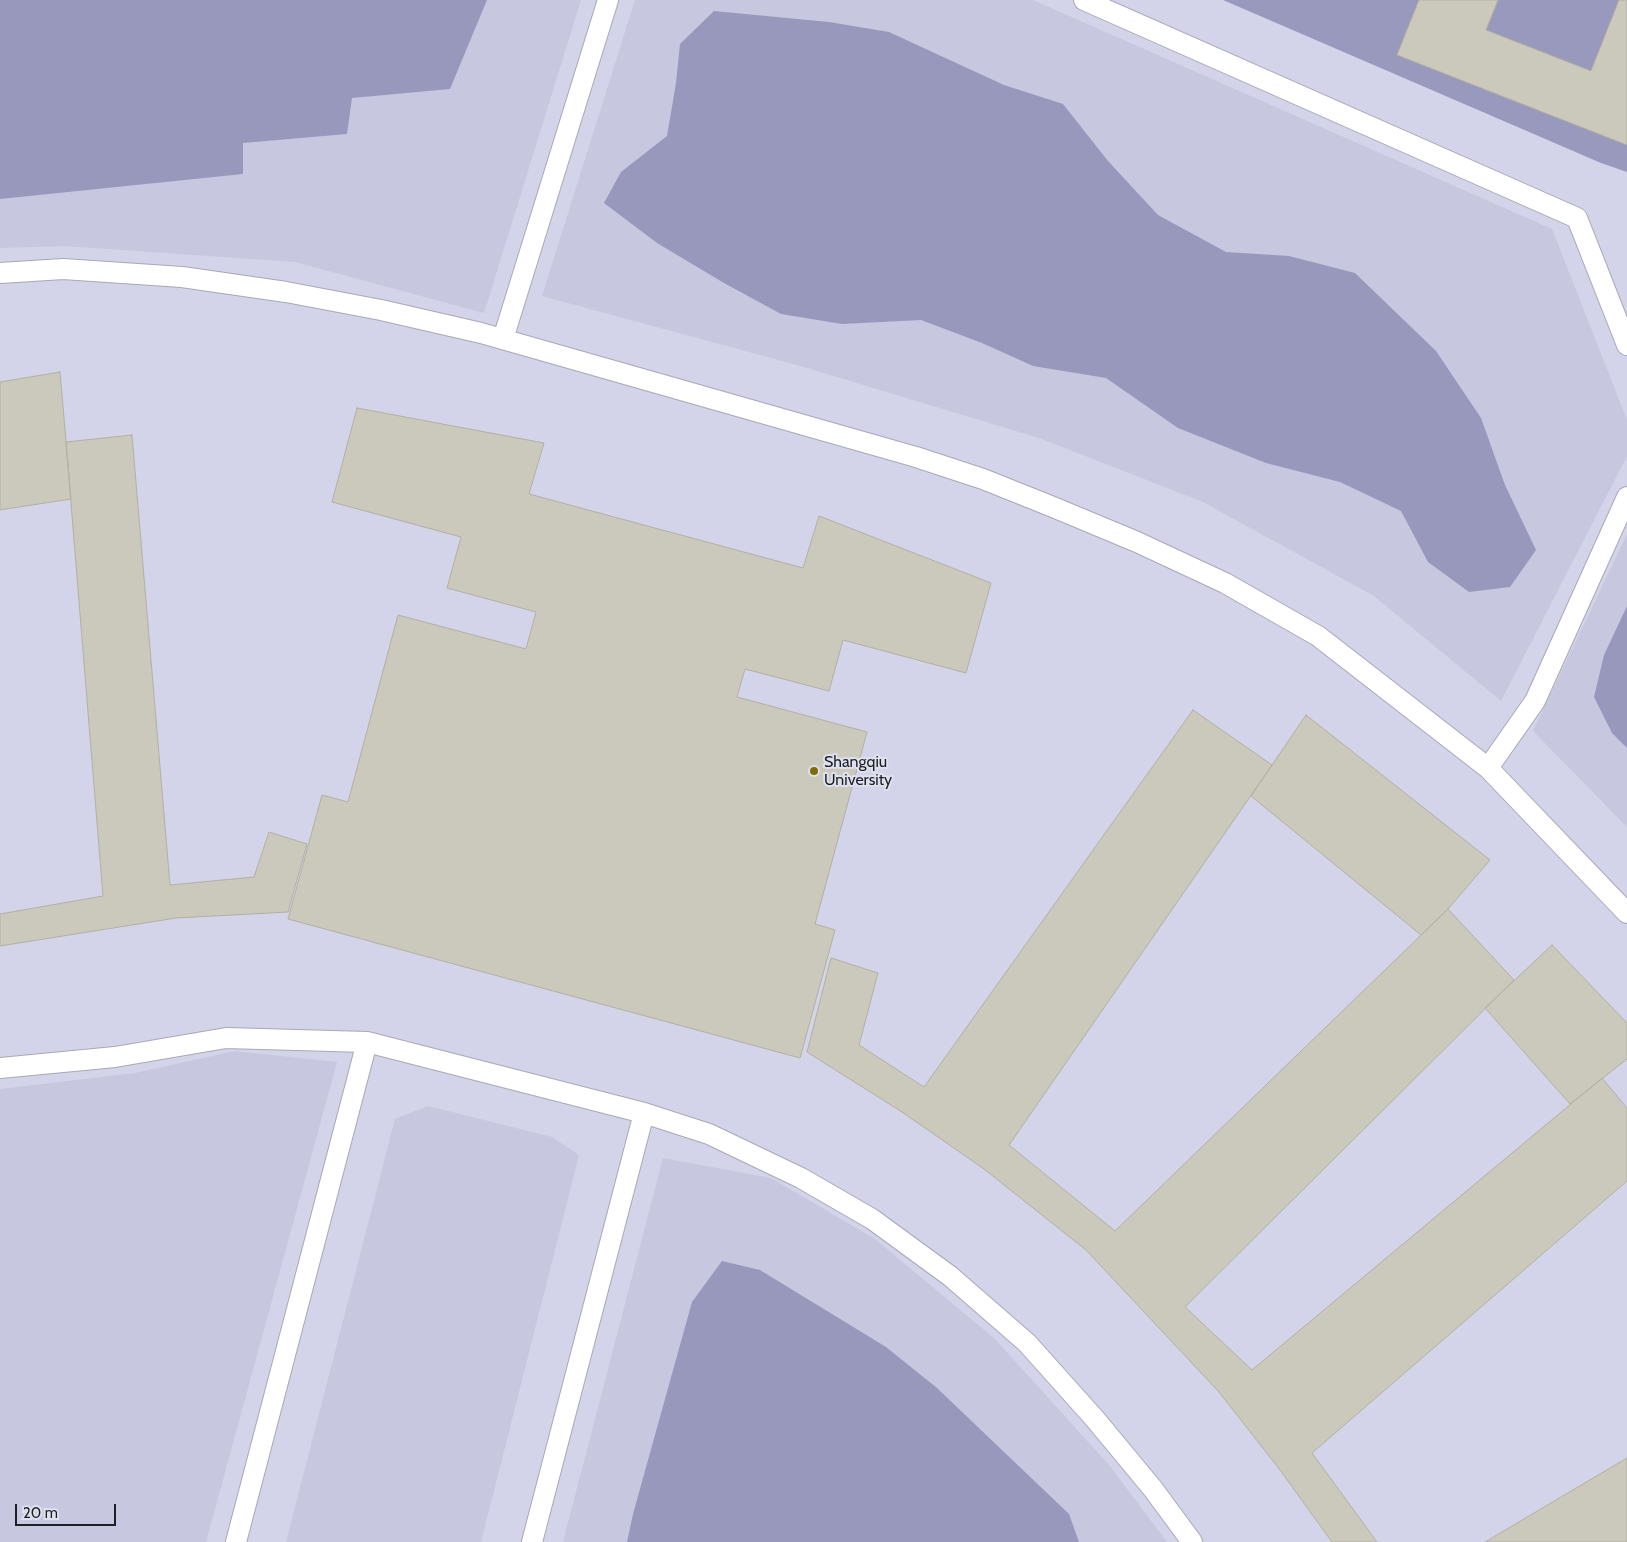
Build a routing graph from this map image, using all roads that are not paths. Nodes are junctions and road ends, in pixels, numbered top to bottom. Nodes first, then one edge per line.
1 (608, 0) edge
2 (1084, 0) edge
3 (0, 273) edge
4 (503, 339) junction
5 (1627, 346) edge
6 (1627, 496) edge
7 (1488, 768) junction
8 (1627, 913) edge
9 (367, 1042) junction
10 (0, 1068) edge
11 (644, 1113) junction
12 (236, 1542) edge
13 (532, 1542) edge
14 (1192, 1542) edge

1 - 4 lane
2 - 5 lane
3 - 4 lane
4 - 7 lane
6 - 7 lane
7 - 8 lane
9 - 10 lane
9 - 11 lane
9 - 12 lane
11 - 13 lane
11 - 14 lane

